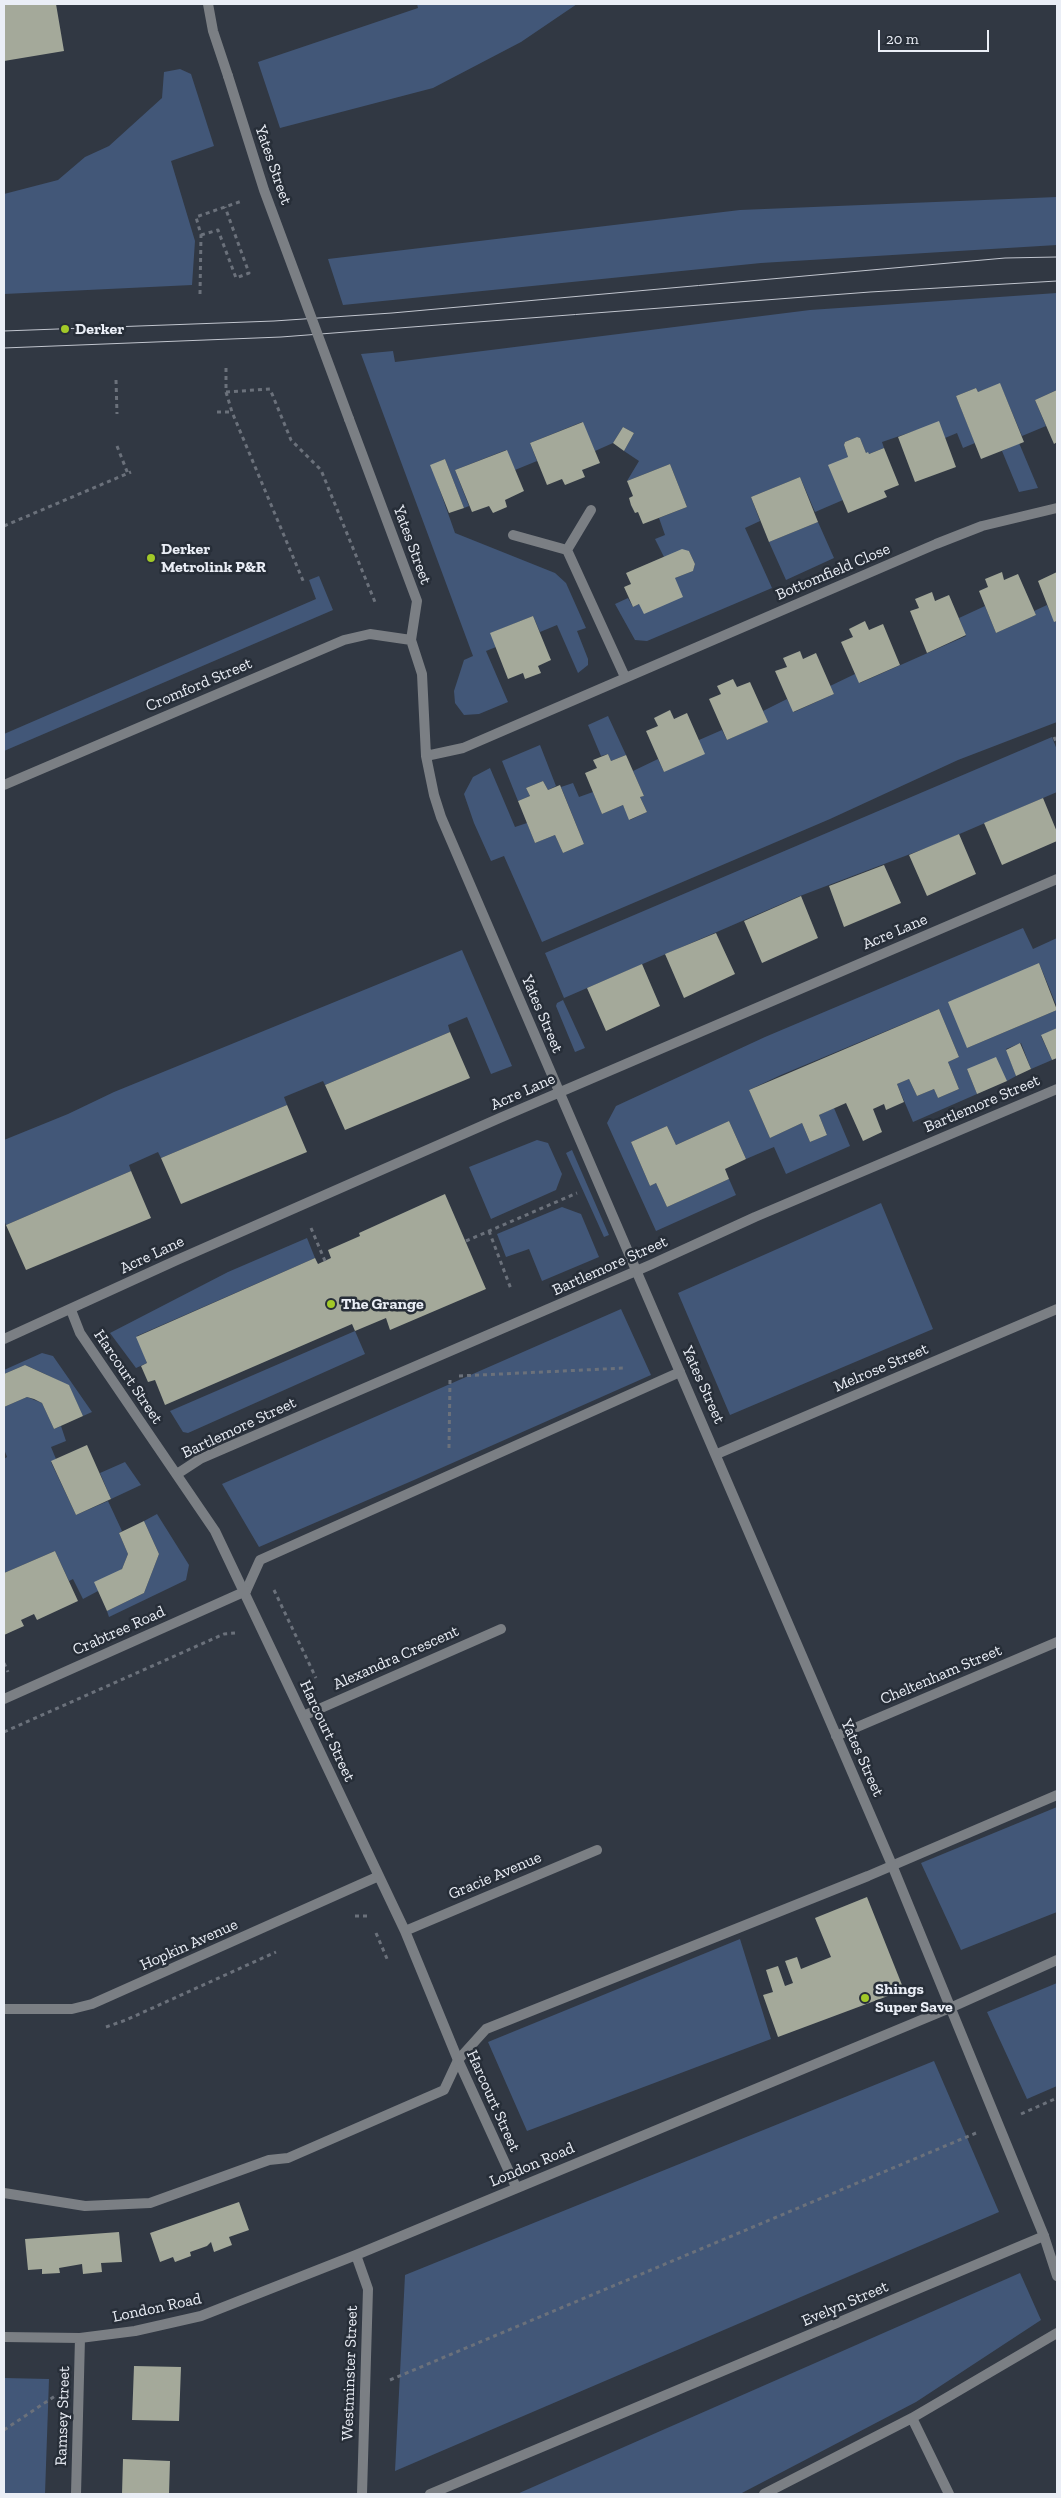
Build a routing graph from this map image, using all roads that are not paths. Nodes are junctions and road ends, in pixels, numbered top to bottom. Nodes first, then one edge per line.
1 (208, 4) edge
2 (1057, 508) edge
3 (592, 510) dead end
4 (512, 535) dead end
5 (567, 550) junction
6 (411, 640) junction
7 (625, 677) junction
8 (426, 756) junction
9 (4, 785) edge
10 (1057, 879) edge
11 (1057, 1088) edge
12 (560, 1092) junction
13 (637, 1271) junction
14 (71, 1310) junction
15 (1057, 1310) edge
16 (4, 1340) edge
17 (680, 1372) junction
18 (717, 1454) junction
19 (176, 1474) junction
20 (246, 1591) junction
21 (501, 1629) dead end
22 (1057, 1642) edge
23 (4, 1699) edge
24 (303, 1716) junction
25 (836, 1736) junction
26 (1057, 1795) edge
27 (597, 1850) dead end
28 (892, 1865) junction
29 (379, 1876) junction
30 (405, 1931) junction
31 (1057, 1960) edge
32 (950, 2008) junction
33 (4, 2009) edge
34 (458, 2060) junction
35 (516, 2187) junction
36 (4, 2193) edge
37 (1044, 2236) junction
38 (356, 2255) junction
39 (1057, 2276) edge
40 (1057, 2333) edge
41 (4, 2337) edge
42 (80, 2338) junction
43 (912, 2418) junction
44 (76, 2494) edge
45 (362, 2494) edge
46 (430, 2494) edge
47 (764, 2494) edge
48 (949, 2494) edge

1 - 6 street, Yates Street, bridge
2 - 7 street, Bottomfield Close
3 - 5 street
4 - 5 street
5 - 7 street
6 - 8 street, Yates Street
6 - 9 street, Cromford Street
7 - 8 street, Bottomfield Close
8 - 12 street, Yates Street
10 - 12 street, Acre Lane
11 - 13 street, Bartlemore Street
12 - 13 street, Yates Street
12 - 14 street, Acre Lane
13 - 17 street, Yates Street
13 - 19 street, Bartlemore Street
14 - 16 street, Acre Lane
14 - 19 street, Harcourt Street
15 - 18 street, Melrose Street
17 - 18 street, Yates Street
17 - 20 street
18 - 25 street, Yates Street
19 - 20 street, Harcourt Street
20 - 23 street, Crabtree Road
20 - 24 street, Harcourt Street
21 - 24 street, Alexandra Crescent
22 - 25 street, Cheltenham Street
24 - 29 street, Harcourt Street
25 - 28 street, Yates Street
26 - 28 street
27 - 30 street, Gracie Avenue
28 - 32 street, Yates Street
28 - 34 street
29 - 30 street, Harcourt Street
29 - 33 street, Hopkin Avenue
30 - 34 street, Harcourt Street
31 - 32 street, London Road
32 - 35 street, London Road
32 - 37 street
34 - 35 street, Harcourt Street
34 - 36 street
35 - 38 street, London Road
37 - 39 street
37 - 46 street, Evelyn Street
38 - 42 street, London Road
38 - 45 street, Westminster Street
40 - 43 street
41 - 42 street, London Road
42 - 44 street, Ramsey Street
43 - 47 street
43 - 48 street

